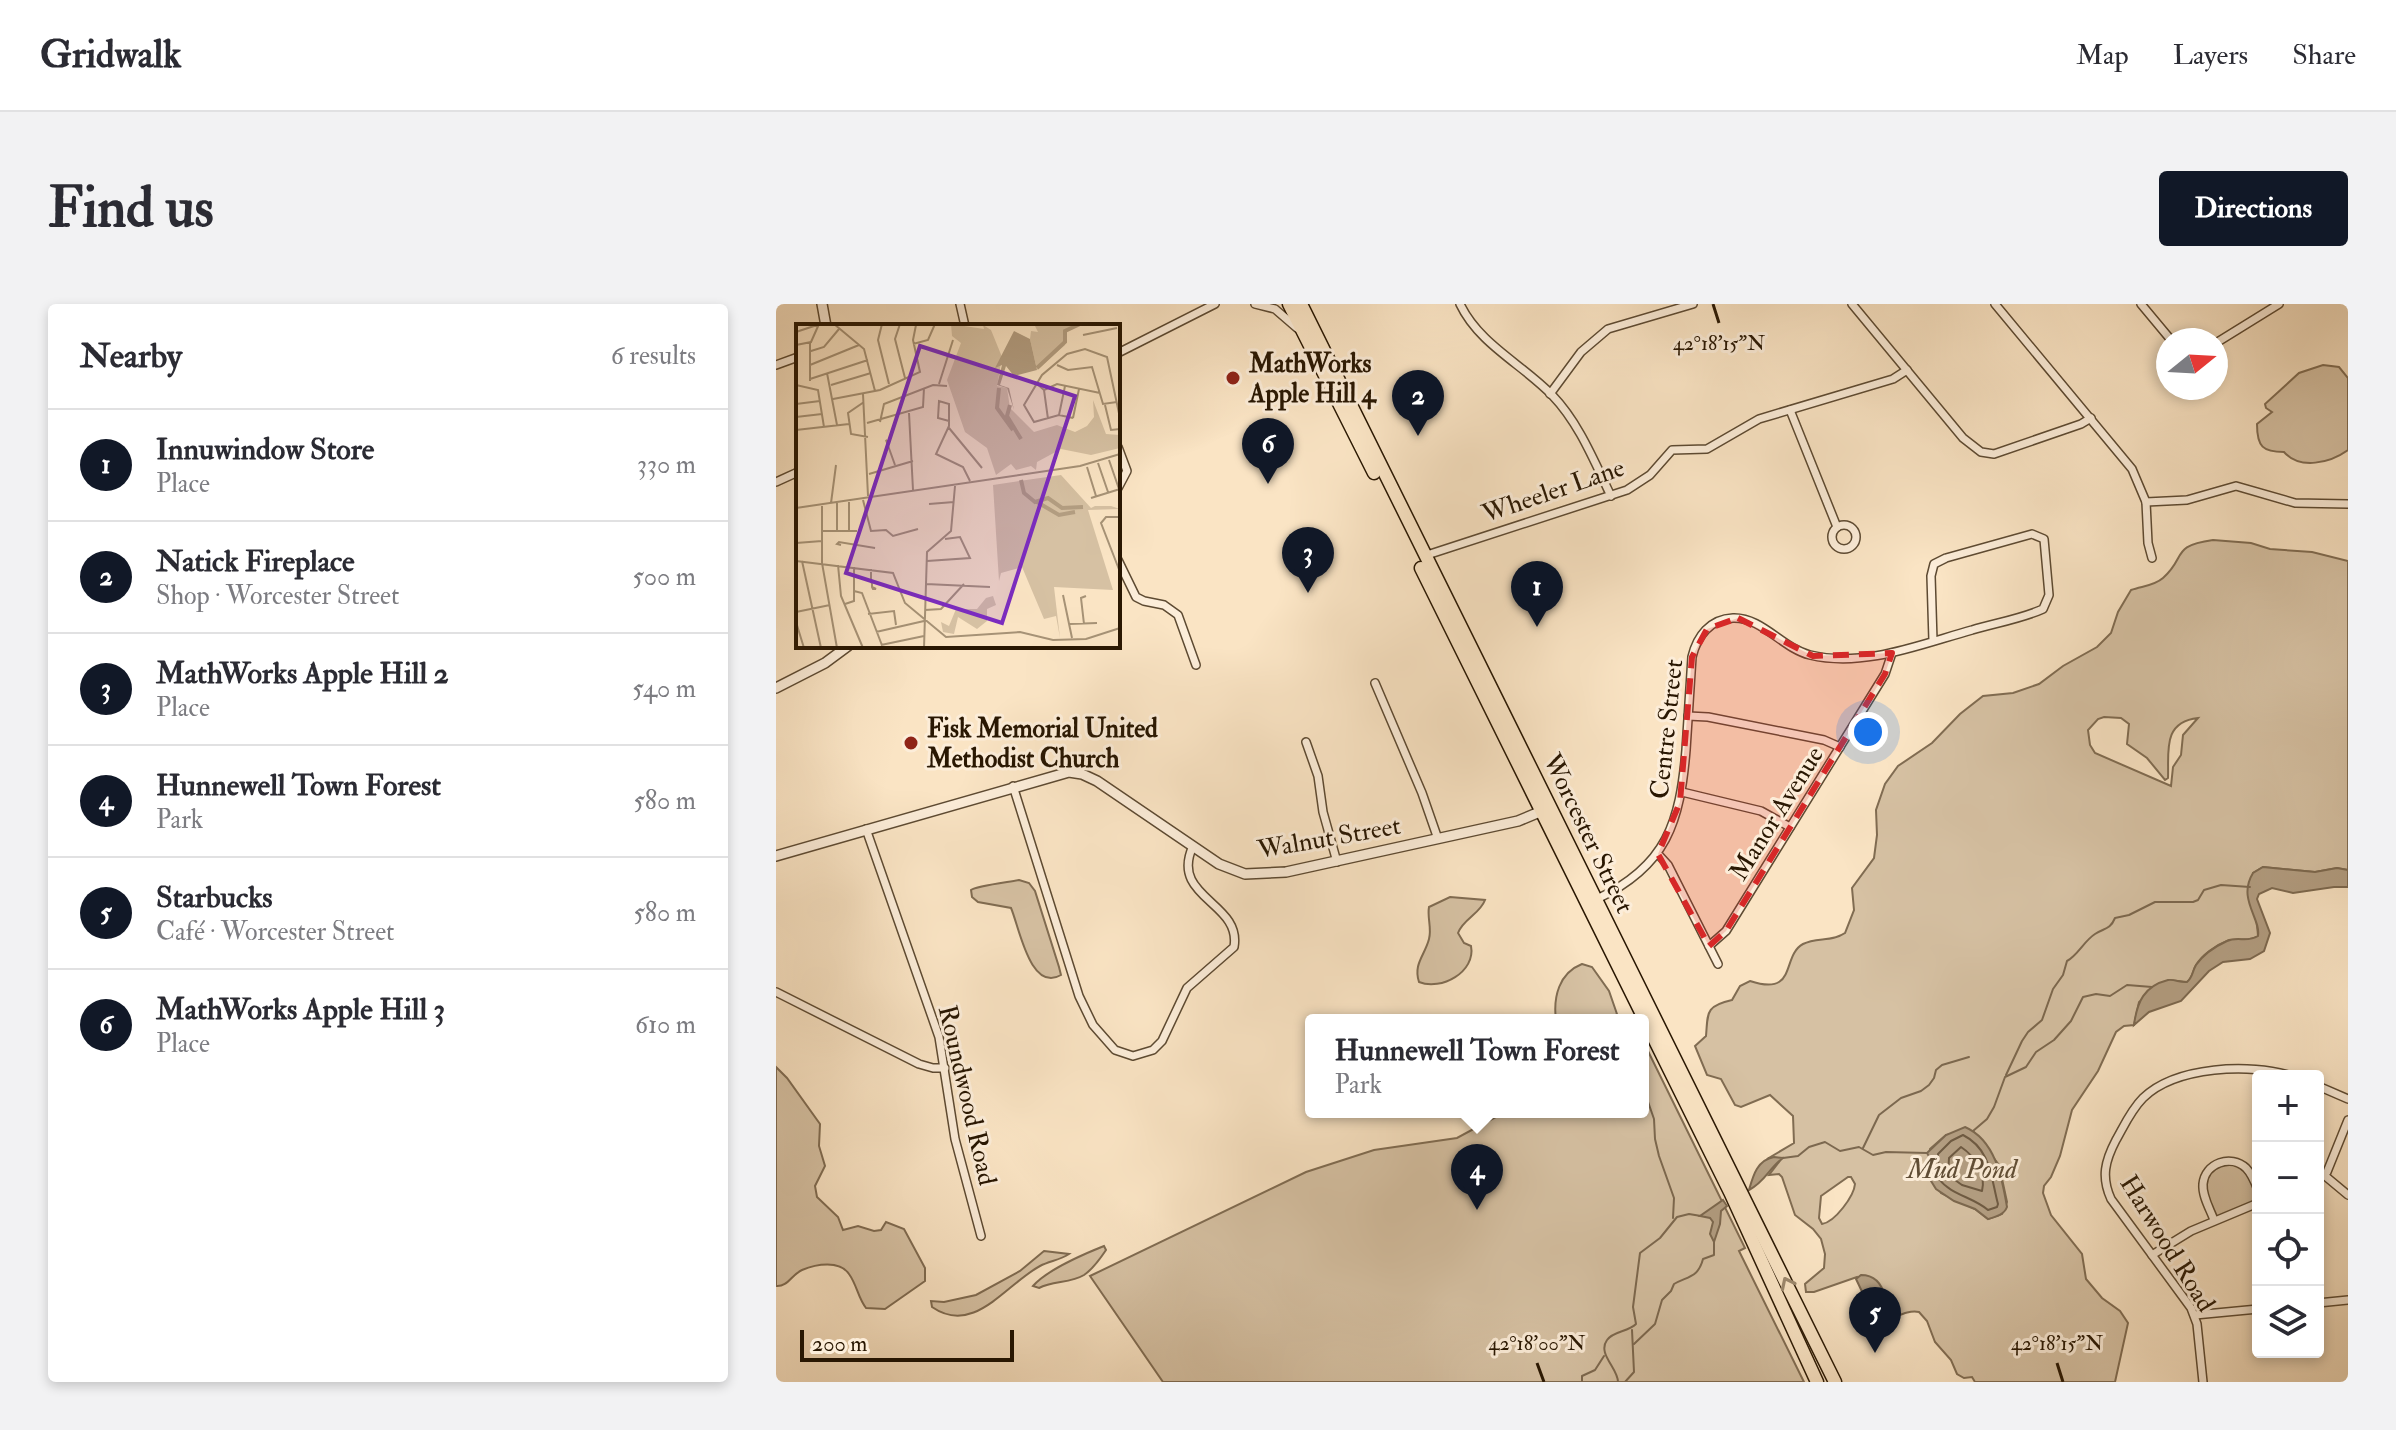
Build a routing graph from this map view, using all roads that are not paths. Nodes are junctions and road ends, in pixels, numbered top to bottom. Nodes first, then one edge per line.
1 (822, 304) edge
2 (960, 304) edge
3 (1215, 304) edge
4 (1255, 304) edge
5 (1289, 304) edge
6 (1301, 304) edge
7 (1460, 304) edge
8 (1693, 304) edge
9 (1852, 304) edge
10 (1995, 304) edge
11 (2141, 304) edge
12 (2279, 304) edge
13 (1674, 307) edge
14 (826, 324) edge
15 (965, 324) edge
16 (2161, 328) edge
17 (2228, 336) edge
18 (1307, 341) junction
19 (1120, 352) edge
20 (796, 358) edge
21 (776, 365) edge
22 (1907, 370) junction
23 (1550, 394) junction
24 (1790, 410) junction
25 (2091, 418) junction
26 (1120, 452) edge
27 (796, 473) edge
28 (776, 482) edge
29 (1120, 484) edge
30 (1611, 496) junction
31 (2146, 502) junction
32 (2348, 504) edge
33 (1837, 527) dead end
34 (1424, 556) junction
35 (2152, 558) dead end
36 (1120, 564) edge
37 (1933, 641) junction
38 (845, 648) edge
39 (1892, 653) junction
40 (1196, 665) dead end
41 (1375, 683) dead end
42 (776, 688) edge
43 (1688, 716) junction
44 (1306, 742) dead end
45 (1840, 747) junction
46 (1013, 786) junction
47 (1682, 792) junction
48 (1542, 811) junction
49 (1790, 827) junction
50 (866, 829) junction
51 (1438, 839) junction
52 (1193, 846) junction
53 (1658, 854) junction
54 (776, 856) edge
55 (1337, 862) junction
56 (1597, 899) junction
57 (1709, 946) junction
58 (1718, 964) dead end
59 (776, 992) edge
60 (1642, 1014) edge
61 (1649, 1028) edge
62 (945, 1068) junction
63 (2260, 1070) edge
64 (2324, 1089) edge
65 (2348, 1099) edge
66 (2348, 1120) edge
67 (2324, 1171) edge
68 (2252, 1176) edge
69 (2324, 1179) edge
70 (2348, 1195) edge
71 (2252, 1205) edge
72 (2214, 1220) junction
73 (981, 1236) dead end
74 (2152, 1255) junction
75 (2348, 1300) edge
76 (2324, 1302) edge
77 (2252, 1310) edge
78 (2195, 1315) junction
79 (1817, 1382) edge
80 (1835, 1382) edge
81 (2203, 1382) edge

1 - 14 street
2 - 15 street
3 - 19 street
4 - 18 street
5 - 18 highway, Worcester Street
6 - 34 highway, Worcester Street
7 - 23 street
8 - 13 street
9 - 22 street
10 - 25 street
11 - 16 street
12 - 17 street
13 - 23 street
18 - 48 highway, Worcester Street
20 - 21 street
22 - 24 street, Wheeler Lane
22 - 25 street
23 - 30 street
24 - 30 street, Wheeler Lane
24 - 33 street
25 - 31 street
26 - 29 street
27 - 28 street
30 - 34 street, Wheeler Lane
31 - 32 street
31 - 35 street
34 - 56 highway, Worcester Street
36 - 40 street
37 - 37 street, Centre Street
37 - 39 street, Centre Street
38 - 42 street
39 - 43 street, Centre Street
39 - 45 street, Manor Avenue
41 - 51 street
43 - 45 street
43 - 47 street, Centre Street
44 - 55 street
45 - 49 street, Manor Avenue
46 - 50 street, Walnut Street
46 - 52 street, Walnut Street
46 - 52 street
47 - 49 street
47 - 53 street, Centre Street
48 - 51 street, Walnut Street
48 - 60 highway, Worcester Street
49 - 57 street, Manor Avenue
50 - 54 street, Walnut Street
50 - 62 street, Roundwood Road
51 - 55 street, Walnut Street
52 - 55 street, Walnut Street
53 - 56 street, Centre Street
53 - 57 street
80 -> 56 highway, Worcester Street
57 - 58 street
59 - 62 street
61 - 79 highway, Worcester Street
62 - 73 street, Roundwood Road
63 - 74 street, Harwood Road
64 - 65 street
66 - 67 street
68 - 72 street
69 - 70 street
71 - 72 street
72 - 74 street
74 - 78 street, Harwood Road
75 - 76 street
77 - 78 street
78 - 81 street, Harwood Road

